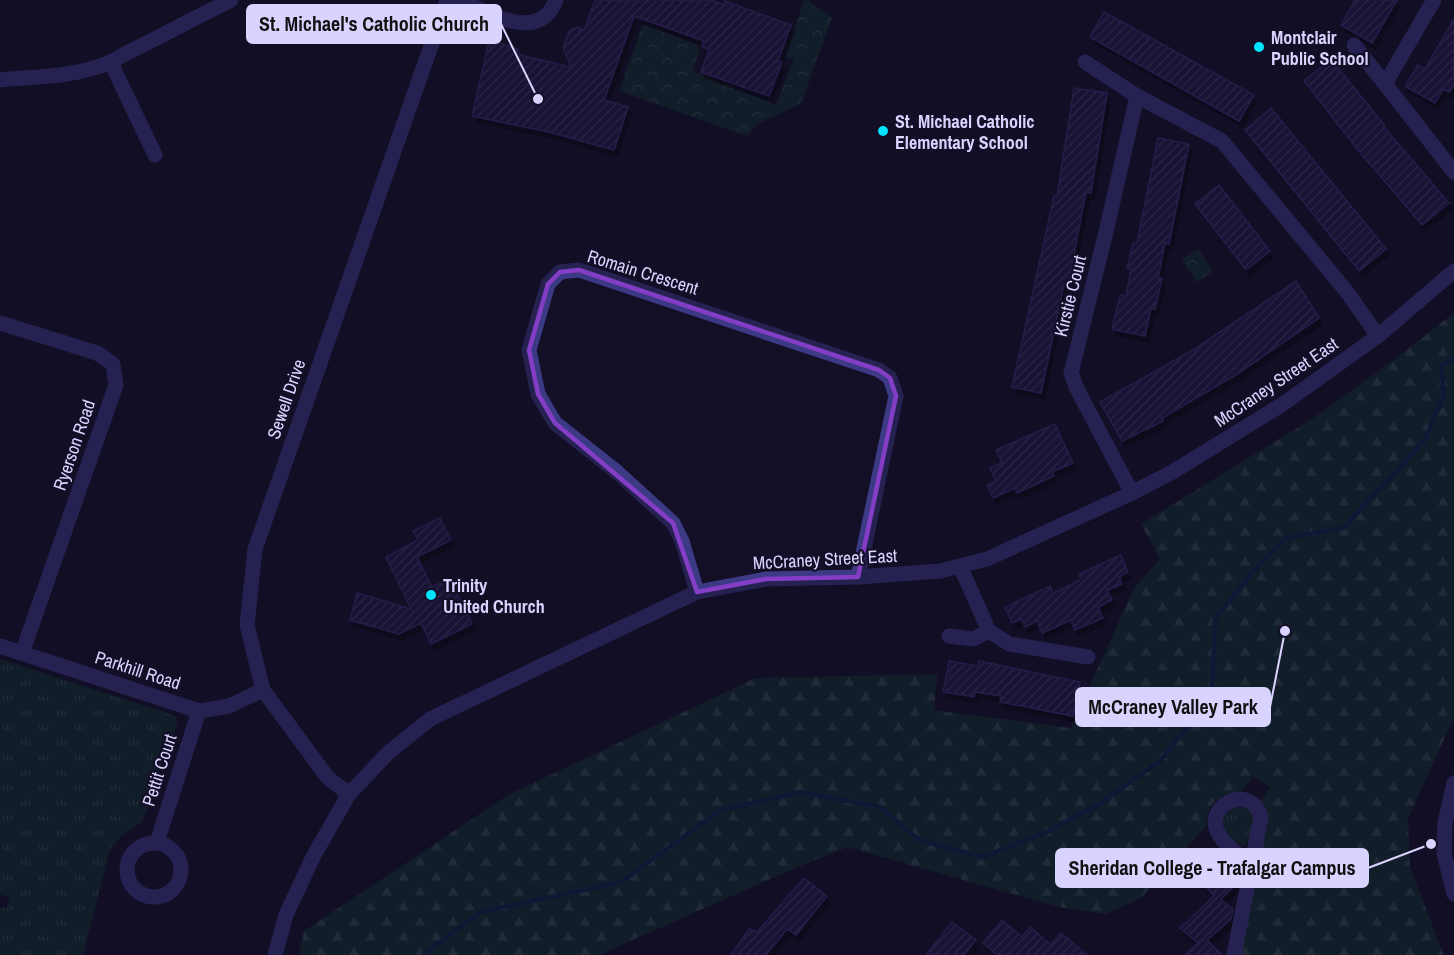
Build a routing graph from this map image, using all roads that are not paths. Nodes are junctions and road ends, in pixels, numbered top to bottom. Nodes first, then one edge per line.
1 (231, 0) edge
2 (447, 0) edge
3 (459, 0) edge
4 (556, 0) edge
5 (1434, 0) edge
6 (1354, 45) dead end
7 (1085, 62) dead end
8 (111, 63) junction
9 (0, 80) edge
10 (1386, 84) junction
11 (1137, 96) junction
12 (155, 155) dead end
13 (1454, 172) edge
14 (1454, 271) edge
15 (0, 323) edge
16 (1378, 336) junction
17 (1132, 493) junction
18 (960, 566) junction
19 (858, 577) junction
20 (697, 592) junction
21 (989, 631) junction
22 (949, 636) dead end
23 (0, 645) edge
24 (22, 653) junction
25 (1088, 657) dead end
26 (263, 690) junction
27 (199, 711) junction
28 (1454, 783) edge
29 (349, 794) junction
30 (157, 842) dead end
31 (1250, 866) dead end
32 (1454, 894) edge
33 (275, 955) edge
34 (1234, 955) edge

1 - 8 street
2 - 26 street, Sewell Drive
3 - 4 street
5 - 10 street
6 - 10 street
7 - 11 street
8 - 9 street
8 - 12 street
10 - 13 street
11 - 16 street
11 - 17 street, Kirstie Court
14 - 16 street, McCraney Street East
15 - 24 street, Ryerson Road
16 - 17 street, McCraney Street East
17 - 18 street, McCraney Street East
18 - 19 street, McCraney Street East
18 - 21 street
19 - 20 street, McCraney Street East
19 - 20 street, Romain Crescent
20 - 29 street, McCraney Street East
21 - 22 street
21 - 25 street
23 - 24 street, Parkhill Road
24 - 27 street, Parkhill Road
26 - 27 street, Parkhill Road
26 - 29 street, Sewell Drive
27 - 30 street, Pettit Court
28 - 32 street
29 - 33 street, McCraney Street East
31 - 34 street

